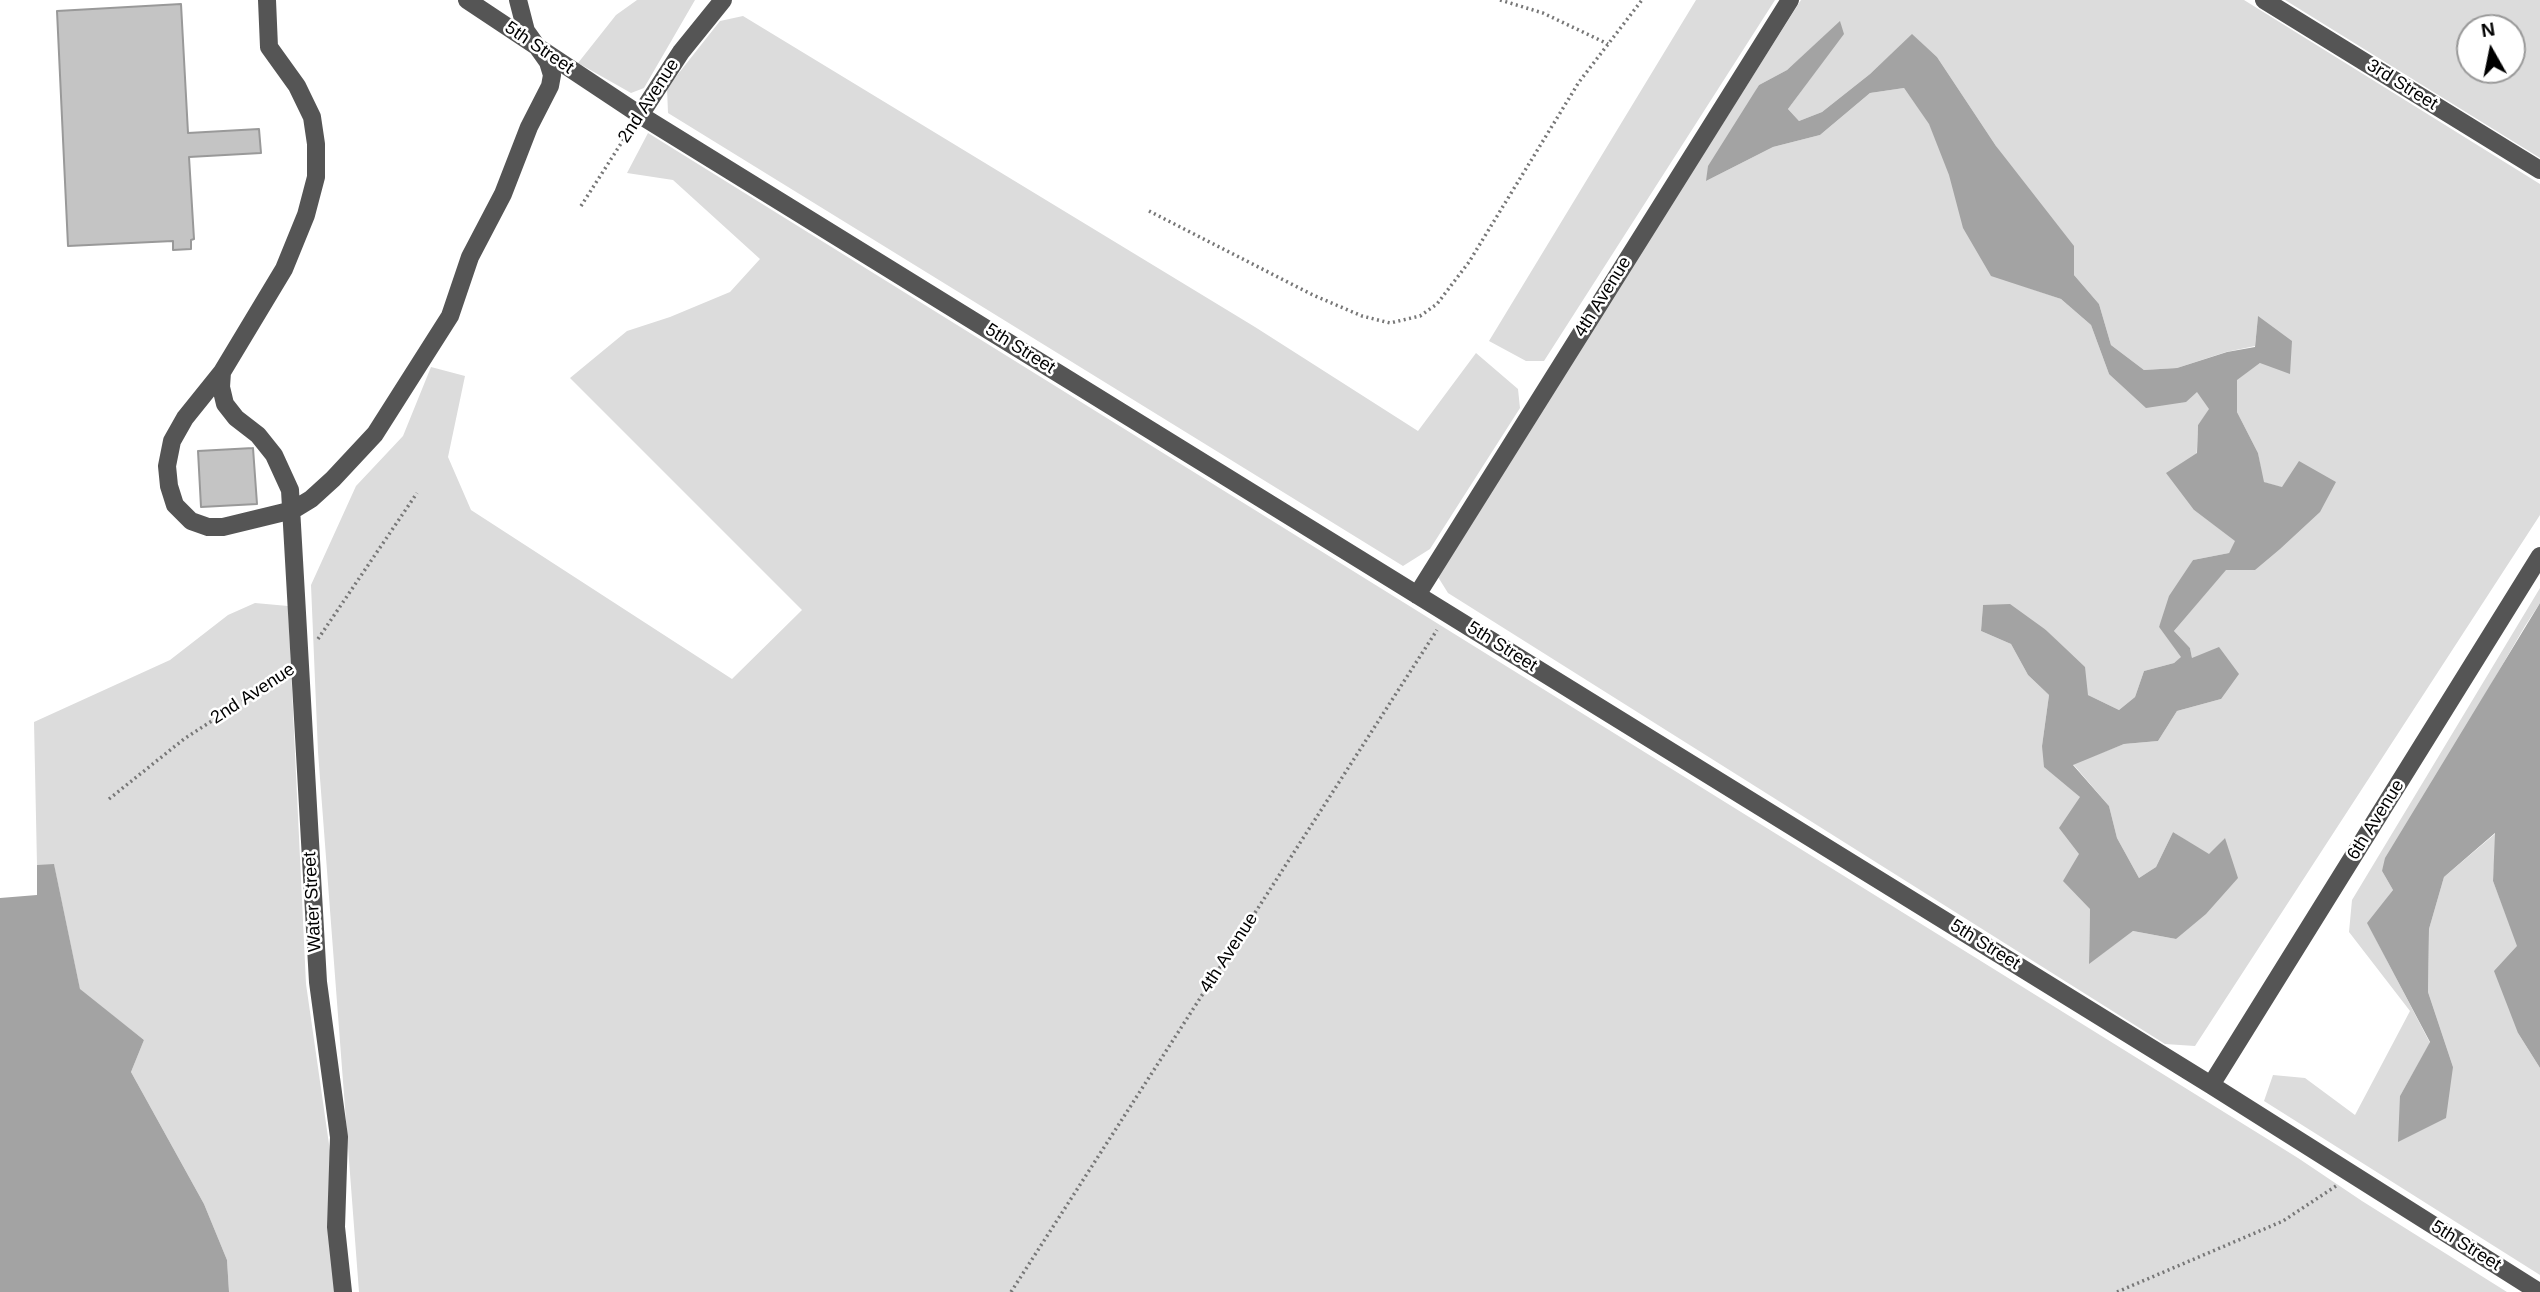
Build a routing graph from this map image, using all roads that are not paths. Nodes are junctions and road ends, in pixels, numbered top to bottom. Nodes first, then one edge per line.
1 (267, 0) edge
2 (467, 0) edge
3 (518, 0) edge
4 (723, 0) edge
5 (1790, 0) edge
6 (2264, 0) edge
7 (536, 46) junction
8 (640, 115) junction
9 (2540, 170) edge
10 (222, 372) junction
11 (293, 510) junction
12 (2540, 556) edge
13 (1417, 595) junction
14 (2211, 1085) junction
15 (343, 1292) edge
16 (2539, 1292) edge

1 - 10 street
2 - 7 street, 5th Street
3 - 7 street
4 - 8 street, 2nd Avenue
5 - 13 street, 4th Avenue
6 - 9 street, 3rd Street
7 - 8 street, 5th Street
7 - 11 street
8 - 13 street, 5th Street
10 - 11 street, Water Street
10 - 11 street
11 - 15 street, Water Street
12 - 14 street, 6th Avenue
13 - 14 street, 5th Street
14 - 16 street, 5th Street

